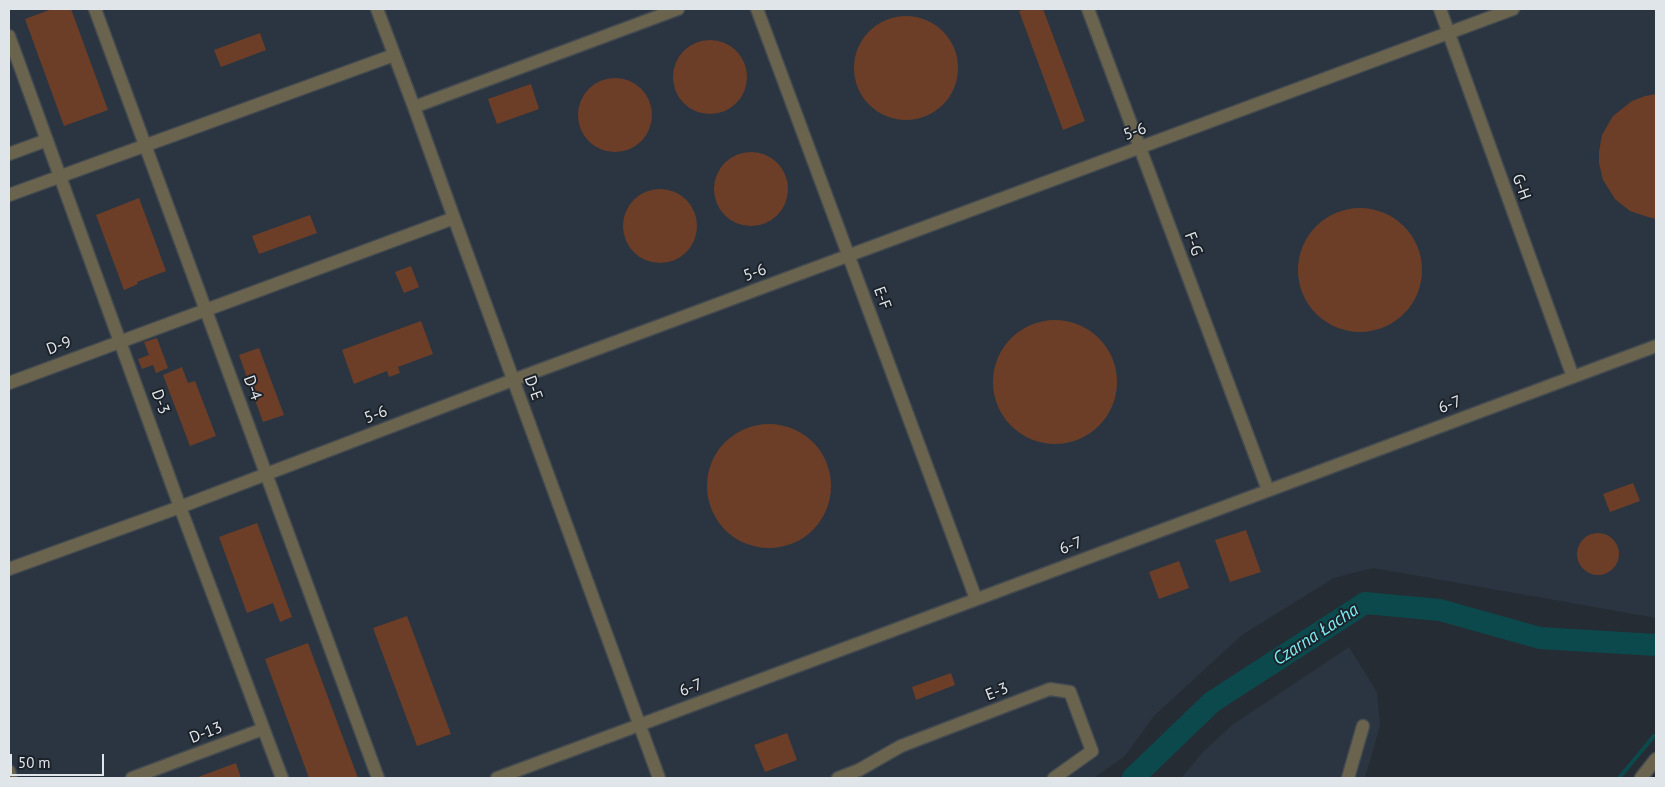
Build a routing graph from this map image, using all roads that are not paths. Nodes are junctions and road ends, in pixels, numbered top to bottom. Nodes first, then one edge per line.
1 (95, 9) edge
2 (377, 9) edge
3 (678, 9) edge
4 (756, 9) edge
5 (1088, 9) edge
6 (1440, 9) edge
7 (1513, 9) edge
8 (1448, 33) junction
9 (9, 36) edge
10 (394, 55) junction
11 (414, 107) junction
12 (47, 140) junction
13 (146, 145) junction
14 (1140, 148) junction
15 (9, 154) edge
16 (60, 176) junction
17 (9, 195) edge
18 (454, 218) junction
19 (849, 255) junction
20 (207, 309) junction
21 (121, 340) junction
22 (1656, 346) edge
23 (1573, 377) junction
24 (513, 380) junction
25 (9, 383) edge
26 (265, 474) junction
27 (1268, 490) junction
28 (180, 507) junction
29 (9, 569) edge
30 (976, 599) junction
31 (639, 724) junction
32 (1363, 726) dead end
33 (263, 728) junction
34 (1656, 759) edge
35 (9, 771) edge
36 (11, 778) edge
37 (132, 778) edge
38 (282, 778) edge
39 (378, 778) edge
40 (496, 778) edge
41 (659, 778) edge
42 (838, 778) edge
43 (1054, 778) edge
44 (1348, 778) edge
45 (1641, 778) edge

1 - 13 street, D-4
2 - 10 street, D-E
3 - 11 street
4 - 19 street, E-F
5 - 14 street, F-G
6 - 8 street, G-H
7 - 8 street, 5-6
8 - 14 street, 5-6
8 - 23 street, G-H
9 - 12 street, D-3
10 - 11 street, D-E
10 - 13 street
11 - 18 street, D-E
12 - 15 street
12 - 16 street, D-3
13 - 16 street
13 - 20 street, D-4
14 - 19 street, 5-6
14 - 27 street, F-G
16 - 17 street
16 - 21 street, D-3
18 - 20 street, D-9
18 - 24 street, D-E
19 - 24 street, 5-6
19 - 30 street, E-F
20 - 21 street, D-9
20 - 26 street, D-4
21 - 25 street, D-9
21 - 28 street, D-3
22 - 23 street, 6-7
23 - 27 street, 6-7
24 - 26 street, 5-6
24 - 31 street, D-E
26 - 28 street, 5-6
26 - 39 street, D-4
27 - 30 street, 6-7
28 - 29 street, 5-6
28 - 33 street, D-3
30 - 31 street, 6-7
31 - 40 street, 6-7
31 - 41 street, D-E
32 - 44 street
33 - 37 street, D-13
33 - 38 street, D-3
34 - 45 street
35 - 36 street
42 - 43 street, E-3

